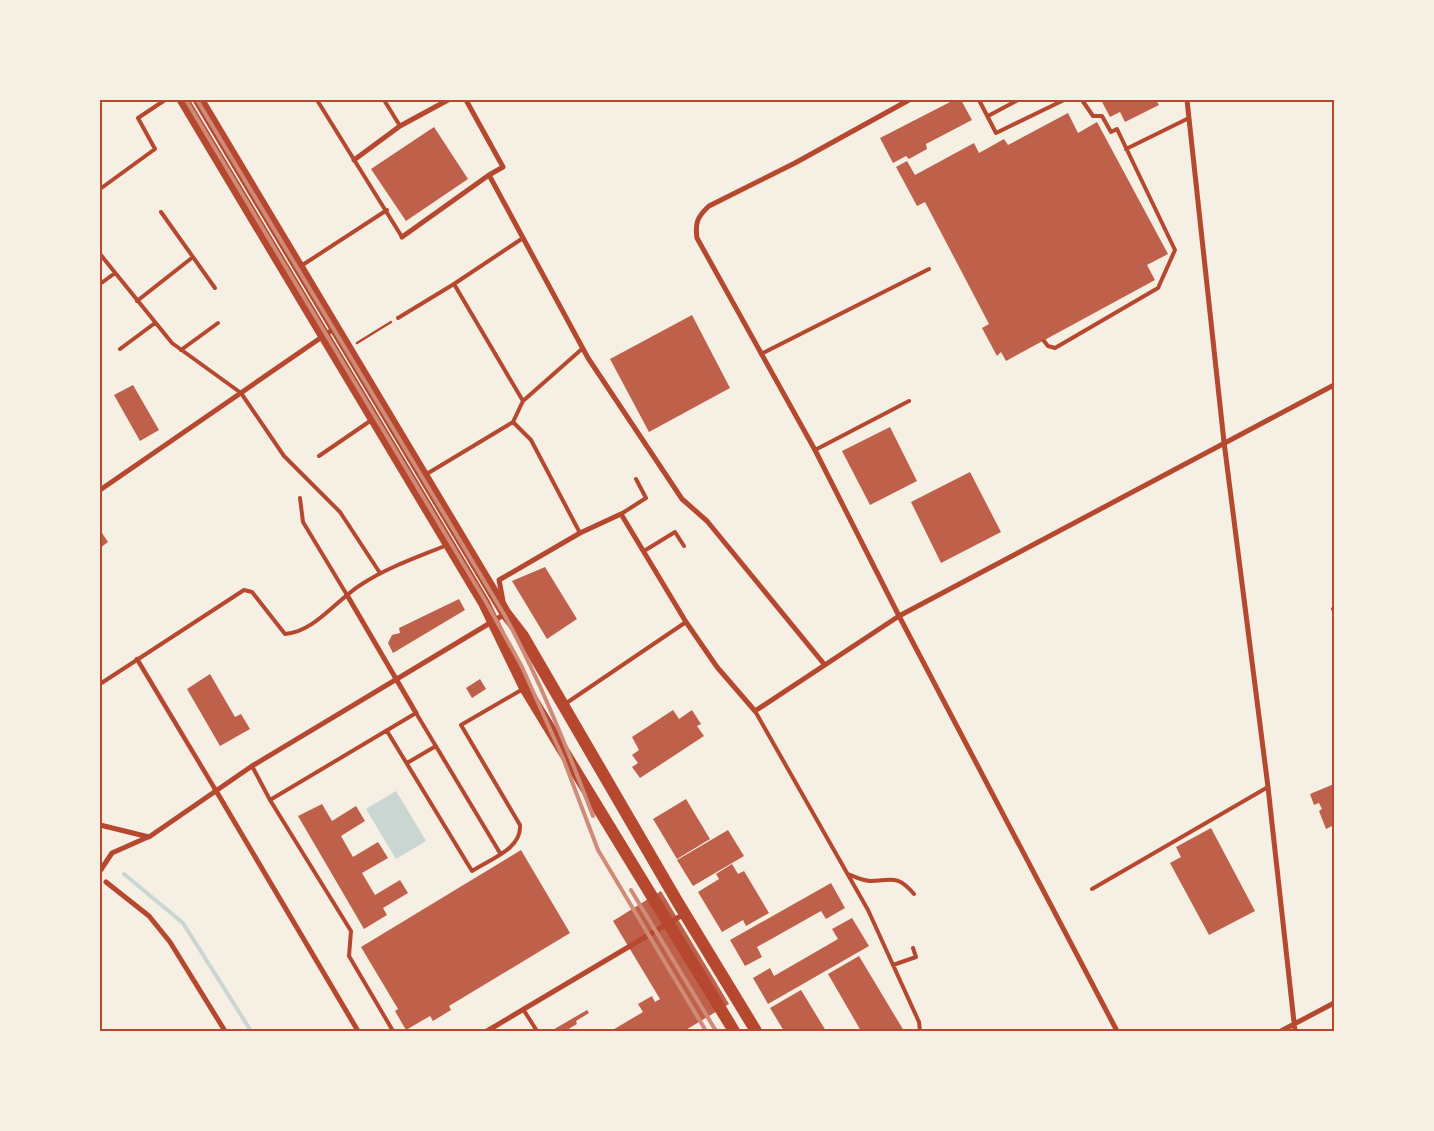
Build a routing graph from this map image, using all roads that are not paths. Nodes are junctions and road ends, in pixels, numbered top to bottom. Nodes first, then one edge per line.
1 (165, 100) edge
2 (183, 100) edge
3 (199, 100) edge
4 (316, 100) edge
5 (384, 100) edge
6 (448, 100) edge
7 (466, 100) edge
8 (909, 100) edge
9 (980, 100) edge
10 (1018, 100) edge
11 (1064, 100) edge
12 (1082, 100) edge
13 (1187, 100) edge
14 (988, 116) junction
15 (1189, 118) junction
16 (400, 126) junction
17 (1126, 149) junction
18 (354, 160) junction
19 (489, 176) junction
20 (100, 189) edge
21 (387, 210) junction
22 (160, 212) dead end
23 (402, 237) joint
24 (523, 238) junction
25 (100, 254) edge
26 (193, 257) junction
27 (299, 267) junction
28 (929, 269) dead end
29 (115, 274) junction
30 (288, 275) junction
31 (100, 284) edge
32 (454, 284) junction
33 (215, 288) dead end
34 (137, 301) junction
35 (398, 318) road end
36 (155, 322) junction
37 (218, 323) dead end
38 (335, 328) junction
39 (324, 336) junction
40 (1044, 340) dead end
41 (120, 348) dead end
42 (582, 348) junction
43 (181, 350) junction
44 (761, 354) junction
45 (1334, 384) edge
46 (241, 393) junction
47 (523, 401) junction
48 (909, 402) dead end
49 (373, 419) junction
50 (514, 422) junction
51 (1224, 442) junction
52 (815, 450) junction
53 (319, 456) dead end
54 (424, 476) junction
55 (636, 479) dead end
56 (412, 483) junction
57 (100, 490) edge
58 (300, 498) dead end
59 (621, 514) junction
60 (580, 533) junction
61 (449, 544) junction
62 (684, 546) dead end
63 (644, 551) junction
64 (380, 573) junction
65 (347, 595) junction
66 (506, 614) junction
67 (899, 616) junction
68 (493, 620) junction
69 (686, 622) junction
70 (137, 659) junction
71 (824, 664) junction
72 (396, 679) junction
73 (100, 684) edge
74 (524, 688) junction
75 (563, 705) junction
76 (755, 711) junction
77 (416, 712) junction
78 (387, 731) junction
79 (436, 746) junction
80 (407, 763) junction
81 (252, 766) junction
82 (1268, 787) junction
83 (215, 789) junction
84 (270, 800) junction
85 (100, 825) edge
86 (149, 837) junction
87 (500, 853) junction
88 (100, 871) edge
89 (848, 874) junction
90 (106, 882) dead end
91 (1092, 888) dead end
92 (914, 894) dead end
93 (684, 914) junction
94 (669, 923) junction
95 (913, 948) dead end
96 (893, 965) junction
97 (1334, 1003) edge
98 (523, 1010) junction
99 (1294, 1024) junction
100 (225, 1031) edge
101 (358, 1031) edge
102 (392, 1031) edge
103 (487, 1031) edge
104 (537, 1031) edge
105 (734, 1031) edge
106 (756, 1031) edge
107 (920, 1031) edge
108 (1117, 1031) edge
109 (1281, 1031) edge
110 (1295, 1031) edge

1 - 20 lane
2 - 30 main road
3 - 27 main road
4 - 18 lane
5 - 16 lane
6 - 16 street
7 - 19 street
8 - 44 street
9 - 14 lane
10 - 14 lane
11 - 14 lane
12 - 17 lane
13 - 15 street
15 - 17 lane
15 - 51 street
16 - 18 street
17 - 40 lane
18 - 21 lane
19 - 23 street
19 - 24 street
21 - 23 lane
21 - 27 lane
22 - 26 lane
24 - 32 lane
24 - 42 street
25 - 29 lane
26 - 33 lane
26 - 34 lane
27 - 30 lane
27 - 38 main road
28 - 44 lane
29 - 31 lane
29 - 34 lane
30 - 39 main road
32 - 35 lane
32 - 47 lane
34 - 36 lane
36 - 41 lane
36 - 43 lane
37 - 43 lane
38 - 39 street
38 - 54 main road
39 - 46 street
39 - 49 main road
42 - 47 lane
42 - 71 street
43 - 46 lane
44 - 52 street
45 - 51 street
46 - 57 street
46 - 64 lane
47 - 50 lane
48 - 52 lane
49 - 53 lane
49 - 56 main road
50 - 54 lane
50 - 60 lane
51 - 67 street
51 - 82 street
52 - 67 street
54 - 56 lane
54 - 66 main road
55 - 59 lane
56 - 61 main road
58 - 65 lane
59 - 60 street
59 - 63 street
60 - 66 street
61 - 64 lane
61 - 68 main road
62 - 63 lane
63 - 69 street
64 - 65 lane
65 - 70 lane
65 - 72 street
66 - 68 street
66 - 75 main road
67 - 71 street
67 - 108 street
68 - 72 street
68 - 74 main road
69 - 75 lane
69 - 76 street
70 - 73 lane
70 - 83 street
71 - 76 street
72 - 77 street
72 - 81 street
74 - 87 lane
74 - 94 main road
75 - 93 main road
76 - 89 lane
77 - 78 lane
77 - 79 lane
78 - 80 lane
78 - 84 lane
79 - 80 lane
79 - 87 lane
80 - 87 lane
81 - 83 street
81 - 84 lane
82 - 91 lane
82 - 99 street
83 - 86 street
83 - 101 street
84 - 102 lane
85 - 86 street
86 - 88 street
89 - 92 lane
89 - 96 lane
90 - 100 street
93 - 94 street
93 - 106 main road
94 - 98 street
94 - 105 main road
95 - 96 lane
96 - 107 lane
97 - 99 street
98 - 103 street
98 - 104 lane
99 - 109 street
99 - 110 street

